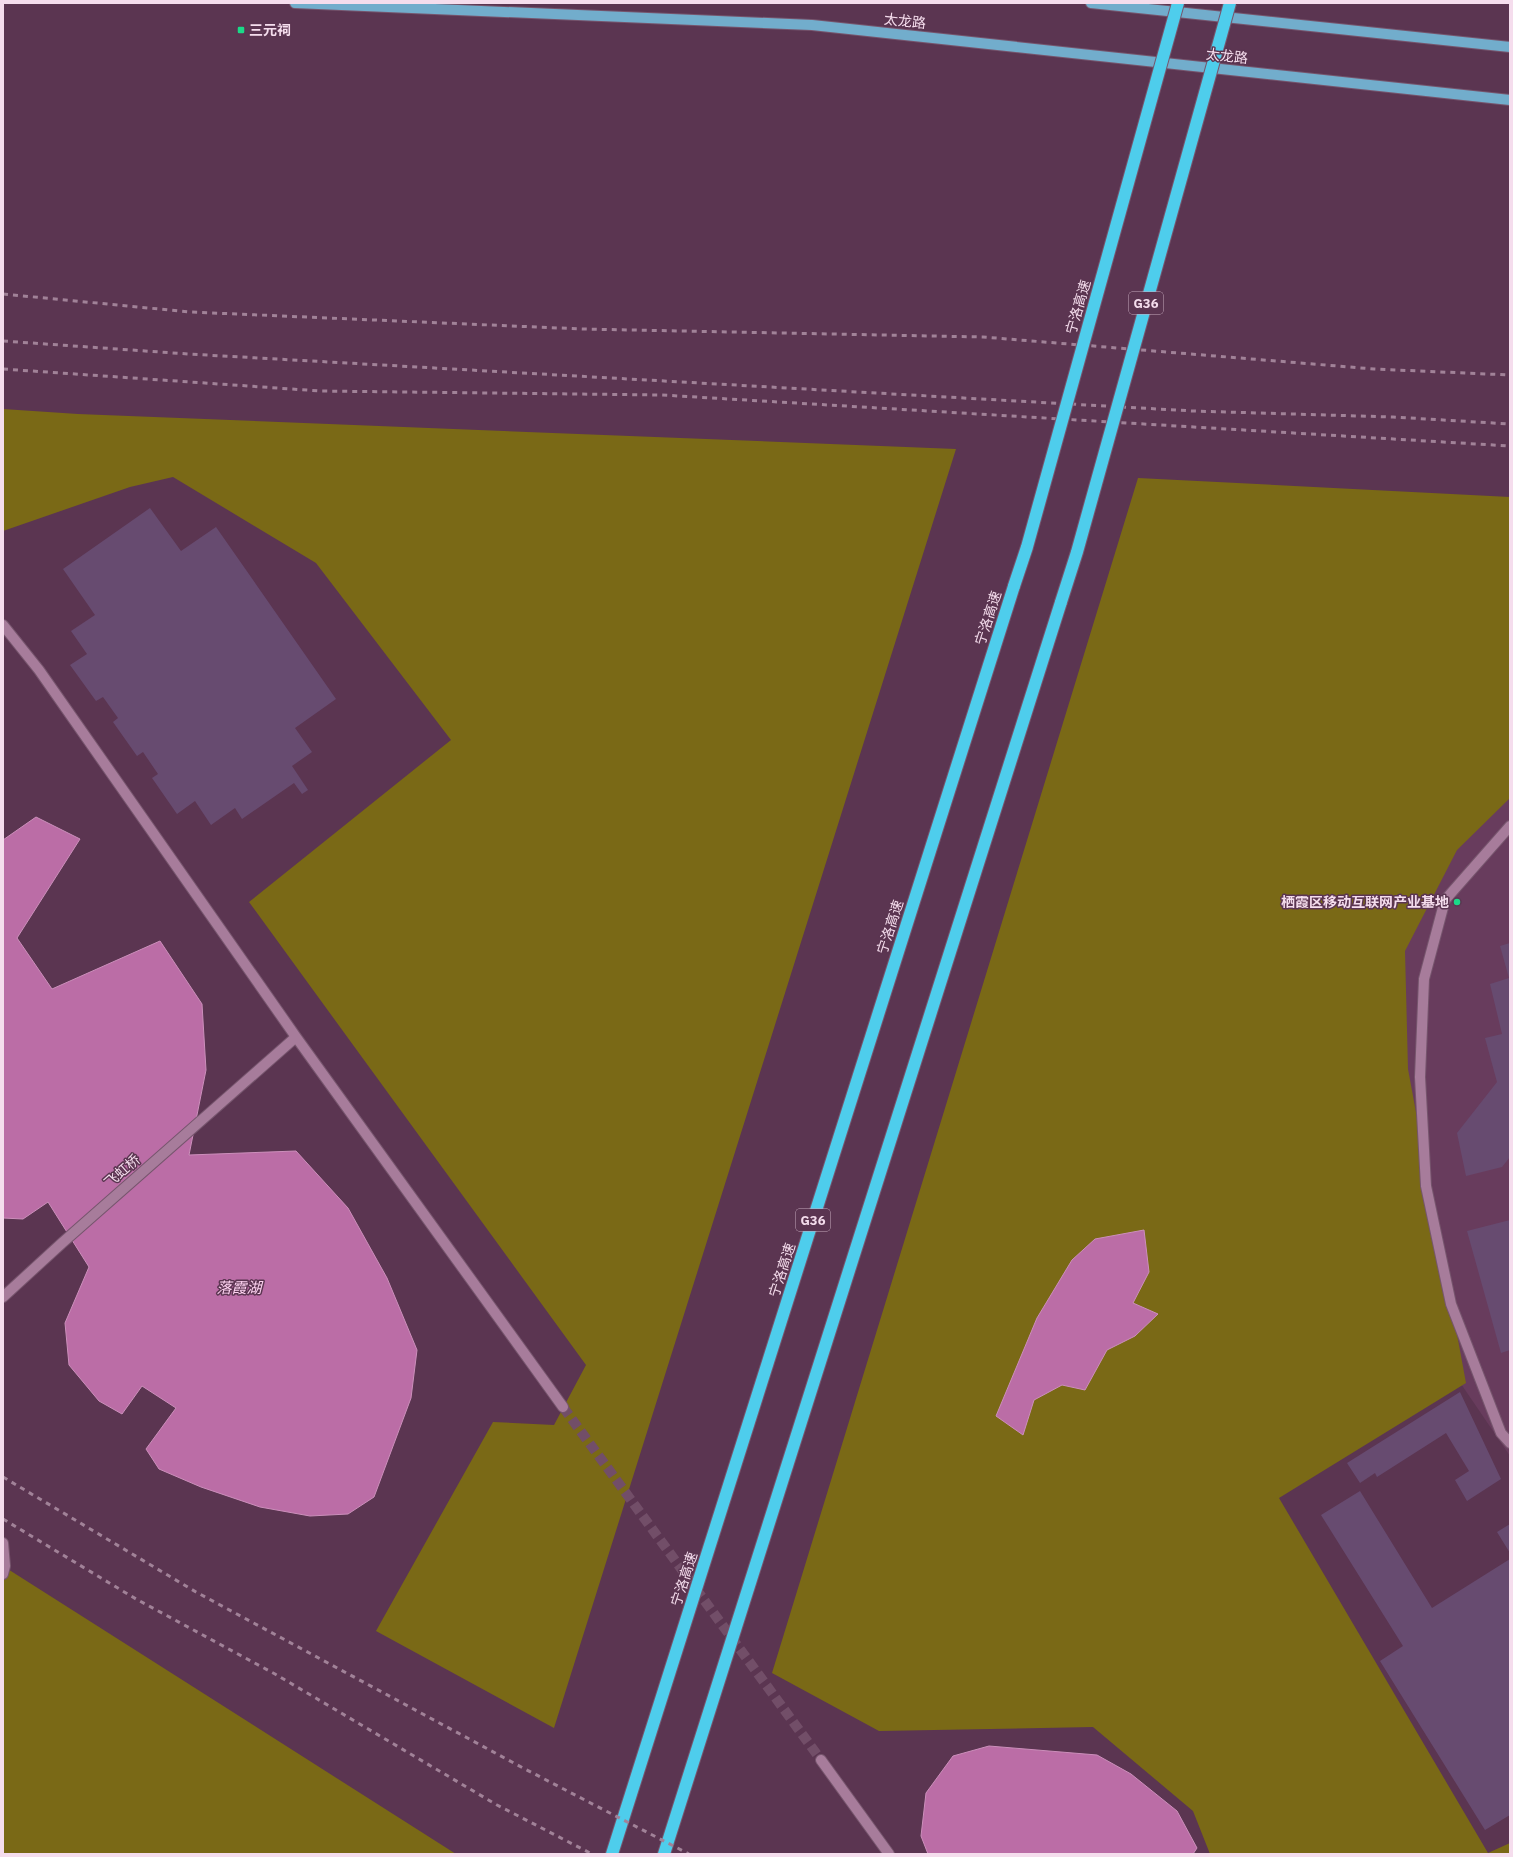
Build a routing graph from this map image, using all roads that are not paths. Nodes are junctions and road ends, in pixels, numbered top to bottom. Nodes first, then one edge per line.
1 (295, 3) edge
2 (1091, 3) edge
3 (1178, 3) edge
4 (1230, 3) edge
5 (1510, 47) edge
6 (1510, 100) edge
7 (3, 625) edge
8 (1510, 826) edge
9 (296, 1037) junction
10 (3, 1297) edge
11 (563, 1407) tunnel mouth
12 (1510, 1444) edge
13 (3, 1543) edge
14 (3, 1574) edge
15 (821, 1760) tunnel mouth
16 (612, 1854) edge
17 (664, 1854) edge
18 (889, 1854) edge

1 - 6 main road, 太龙路
2 - 5 main road
3 - 16 highway, 宁洛高速 / G36, bridge
4 - 17 highway, G36, bridge
7 - 9 lane
8 - 12 lane
9 - 10 lane, 飞虹桥
9 - 11 lane
13 - 14 lane
15 - 18 lane

